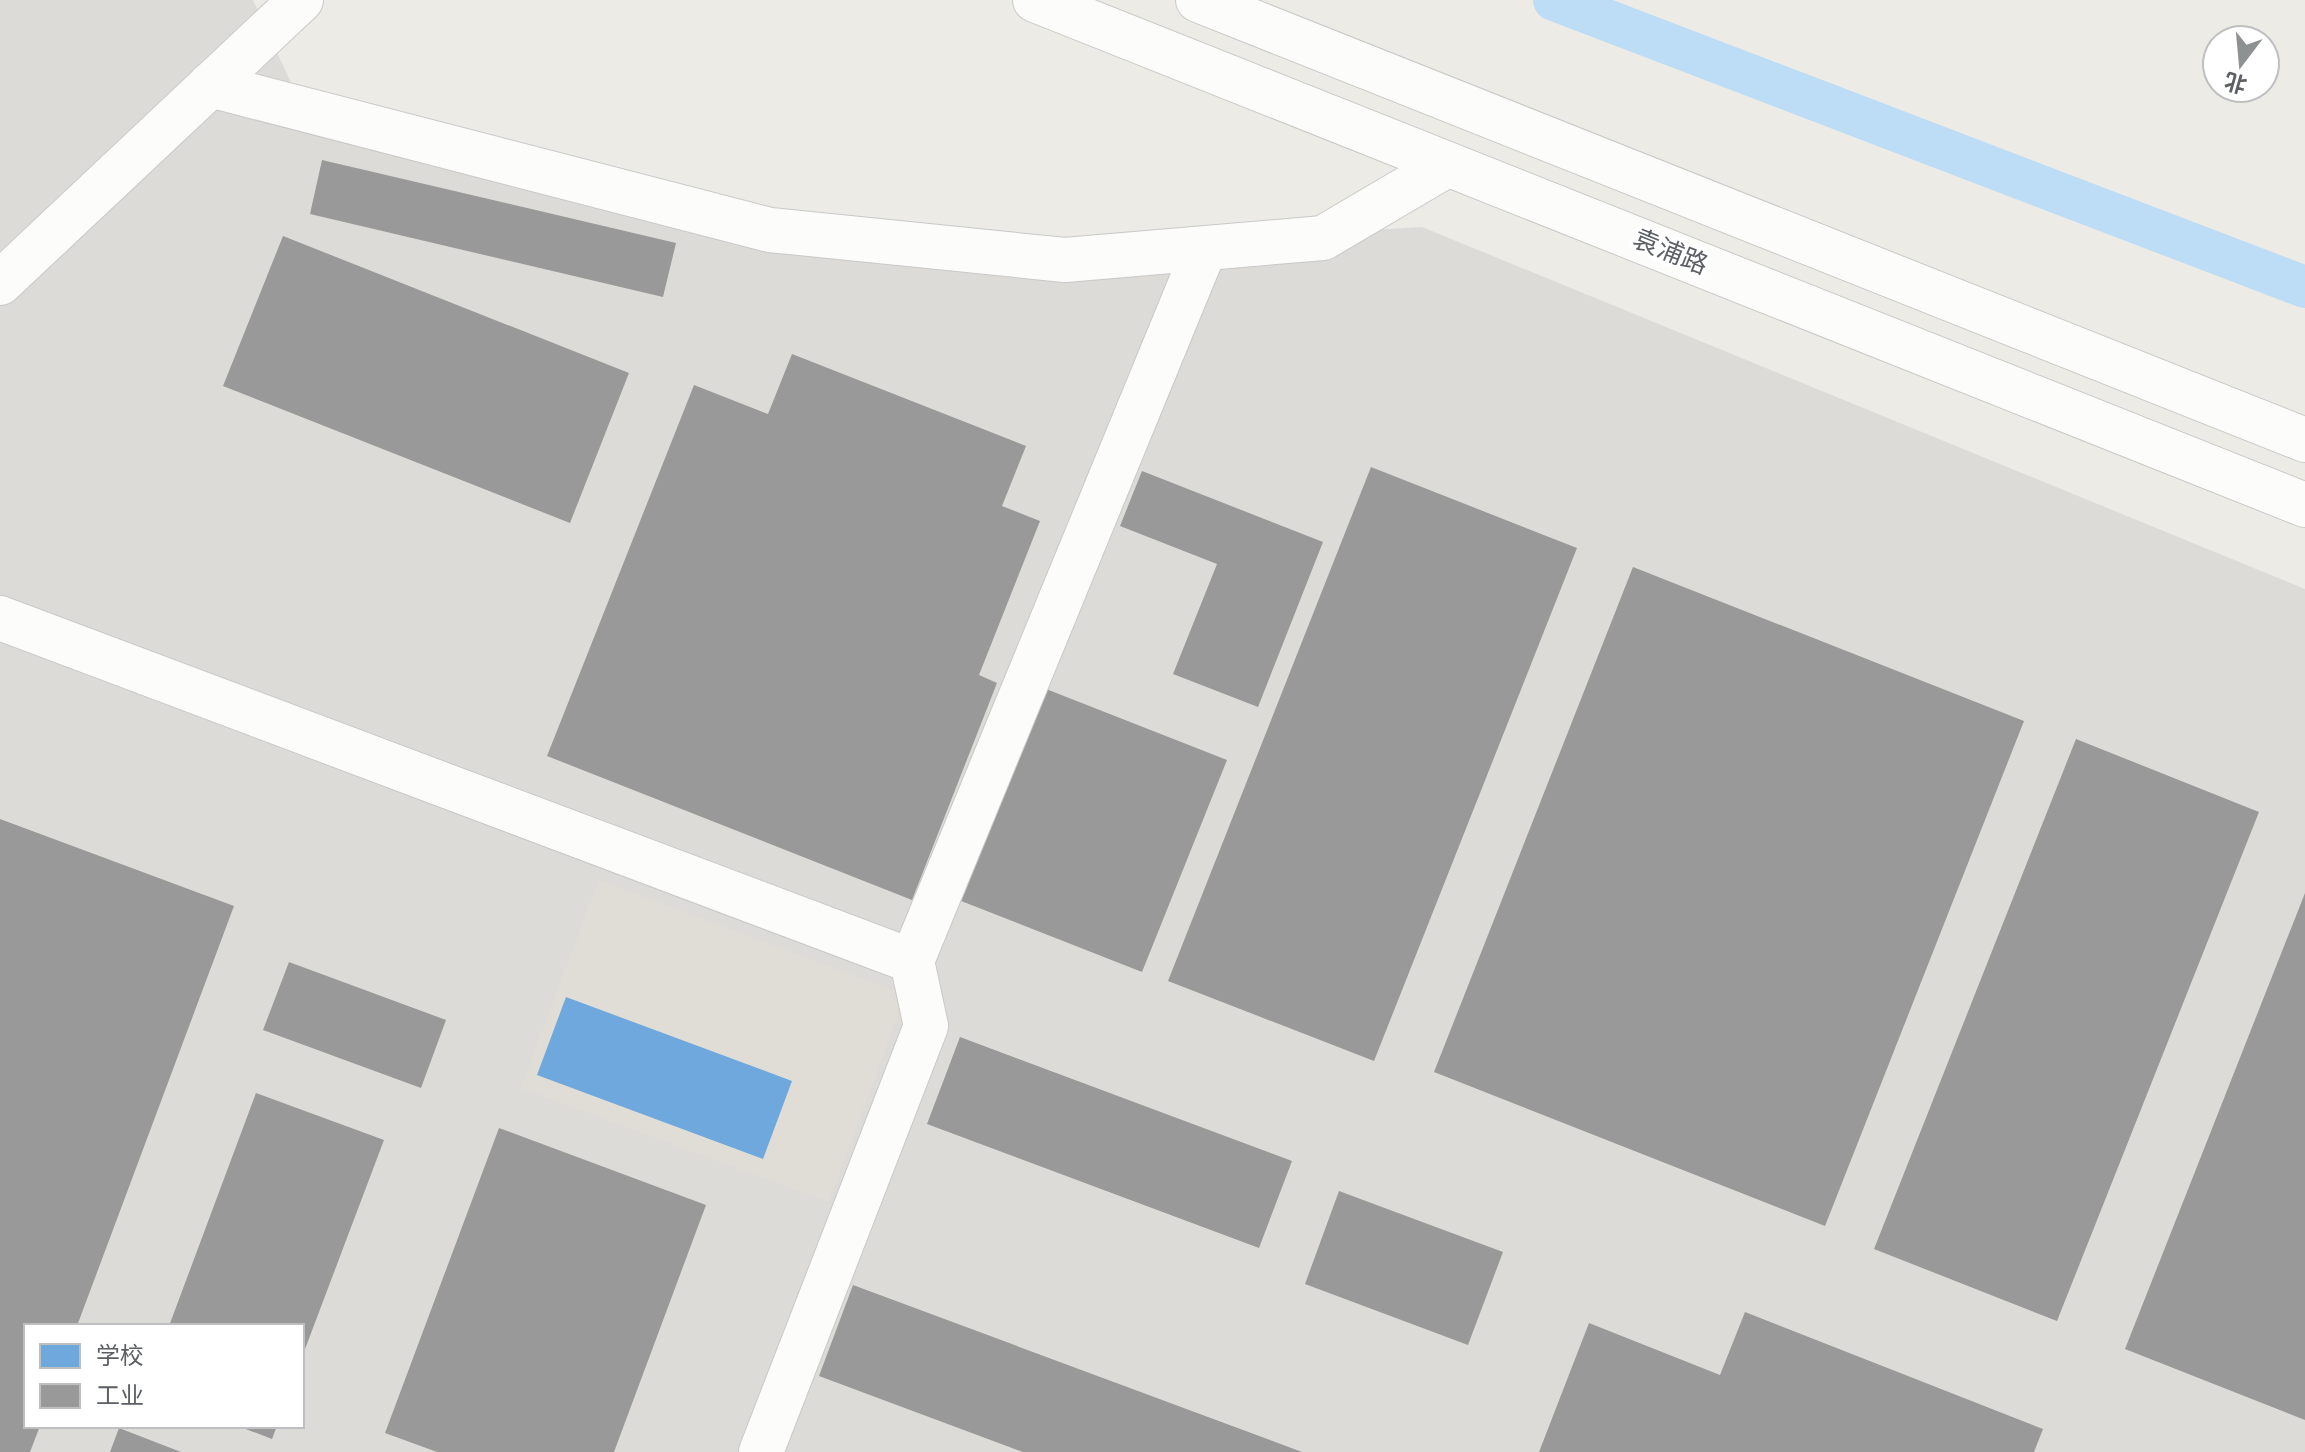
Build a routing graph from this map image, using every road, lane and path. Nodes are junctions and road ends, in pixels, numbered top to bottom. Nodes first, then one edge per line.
1 (301, 0) edge
2 (1035, 0) edge
3 (1198, 0) edge
4 (210, 85) junction
5 (1447, 165) junction
6 (1205, 248) junction
7 (0, 283) edge
8 (2305, 440) edge
9 (2305, 505) edge
10 (0, 618) edge
11 (912, 961) junction
12 (761, 1452) edge

1 - 4 street
2 - 5 street, 袁浦路
3 - 8 street
4 - 6 street
4 - 7 street
5 - 6 street
5 - 9 street, 袁浦路
6 - 11 street
10 - 11 street
11 - 12 street

